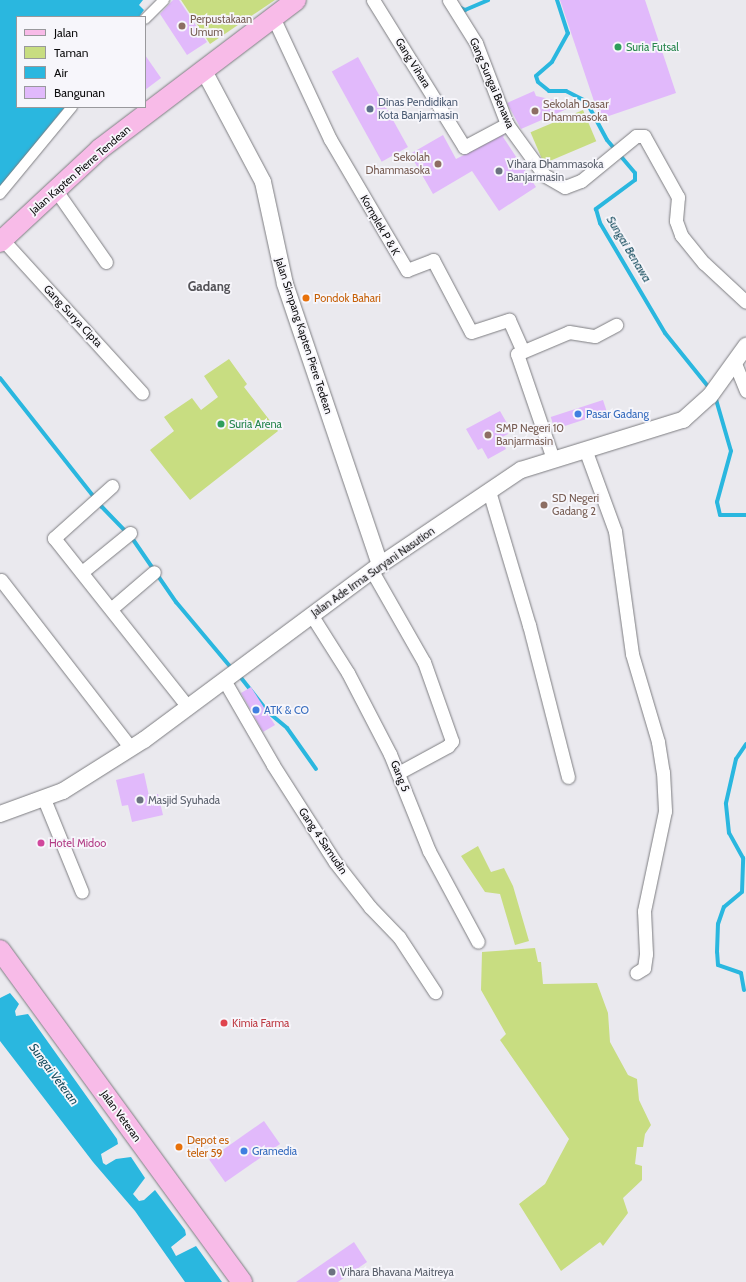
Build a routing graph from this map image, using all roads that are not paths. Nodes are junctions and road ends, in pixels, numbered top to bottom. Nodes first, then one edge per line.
1 (164, 0) edge
2 (296, 0) edge
3 (373, 0) edge
4 (449, 0) edge
5 (146, 17) edge
6 (273, 17) junction
7 (203, 68) junction
8 (71, 108) edge
9 (507, 124) junction
10 (55, 189) junction
11 (0, 194) edge
12 (1, 240) edge
13 (106, 262) dead end
14 (746, 302) edge
15 (616, 326) dead end
16 (746, 346) edge
17 (522, 349) junction
18 (734, 361) junction
19 (746, 391) edge
20 (142, 393) dead end
21 (585, 449) junction
22 (553, 459) junction
23 (112, 486) dead end
24 (489, 491) junction
25 (130, 533) dead end
26 (376, 568) junction
27 (82, 572) junction
28 (154, 572) dead end
29 (1, 580) dead end
30 (112, 608) junction
31 (312, 616) junction
32 (224, 680) junction
33 (188, 708) junction
34 (131, 748) junction
35 (398, 773) junction
36 (568, 777) dead end
37 (44, 799) junction
38 (0, 814) edge
39 (82, 892) dead end
40 (478, 942) dead end
41 (0, 950) edge
42 (636, 973) dead end
43 (435, 992) dead end
44 (242, 1282) edge

1 - 5 street
2 - 6 main road, Jalan Kapten Pierre Tendean
3 - 9 street, Gang Vihara
4 - 9 street, Gang Sungai Benawa
6 - 7 main road, Jalan Kapten Pierre Tendean
6 - 17 street, Komplek P & K
7 - 10 main road, Jalan Kapten Pierre Tendean
7 - 26 street, Jalan Simpang Kapten Piere Tedean
8 - 11 street
9 - 14 street, Gang Sungai Benawa
10 - 12 main road, Jalan Kapten Pierre Tendean
10 - 13 street
12 - 20 street, Gang Surya Cipta
15 - 17 street
16 - 18 street, Jalan Ade Irma Suryani Nasution
17 - 22 street
18 - 19 street
18 - 21 street, Jalan Ade Irma Suryani Nasution
21 - 22 street, Jalan Ade Irma Suryani Nasution
21 - 42 street
22 - 24 street, Jalan Ade Irma Suryani Nasution
23 - 27 street
24 - 26 street, Jalan Ade Irma Suryani Nasution
24 - 36 street
25 - 27 street
26 - 31 street, Jalan Ade Irma Suryani Nasution
26 - 35 street
27 - 30 street
28 - 30 street
29 - 34 street
30 - 33 street
31 - 32 street, Jalan Ade Irma Suryani Nasution
31 - 35 street, Gang 5
32 - 33 street, Jalan Ade Irma Suryani Nasution
32 - 43 street, Gang 4 Samudin
33 - 34 street, Jalan Ade Irma Suryani Nasution
34 - 37 street, Jalan Ade Irma Suryani Nasution
35 - 40 street, Gang 5
37 - 38 street, Jalan Ade Irma Suryani Nasution
37 - 39 street
41 - 44 main road, Jalan Veteran

